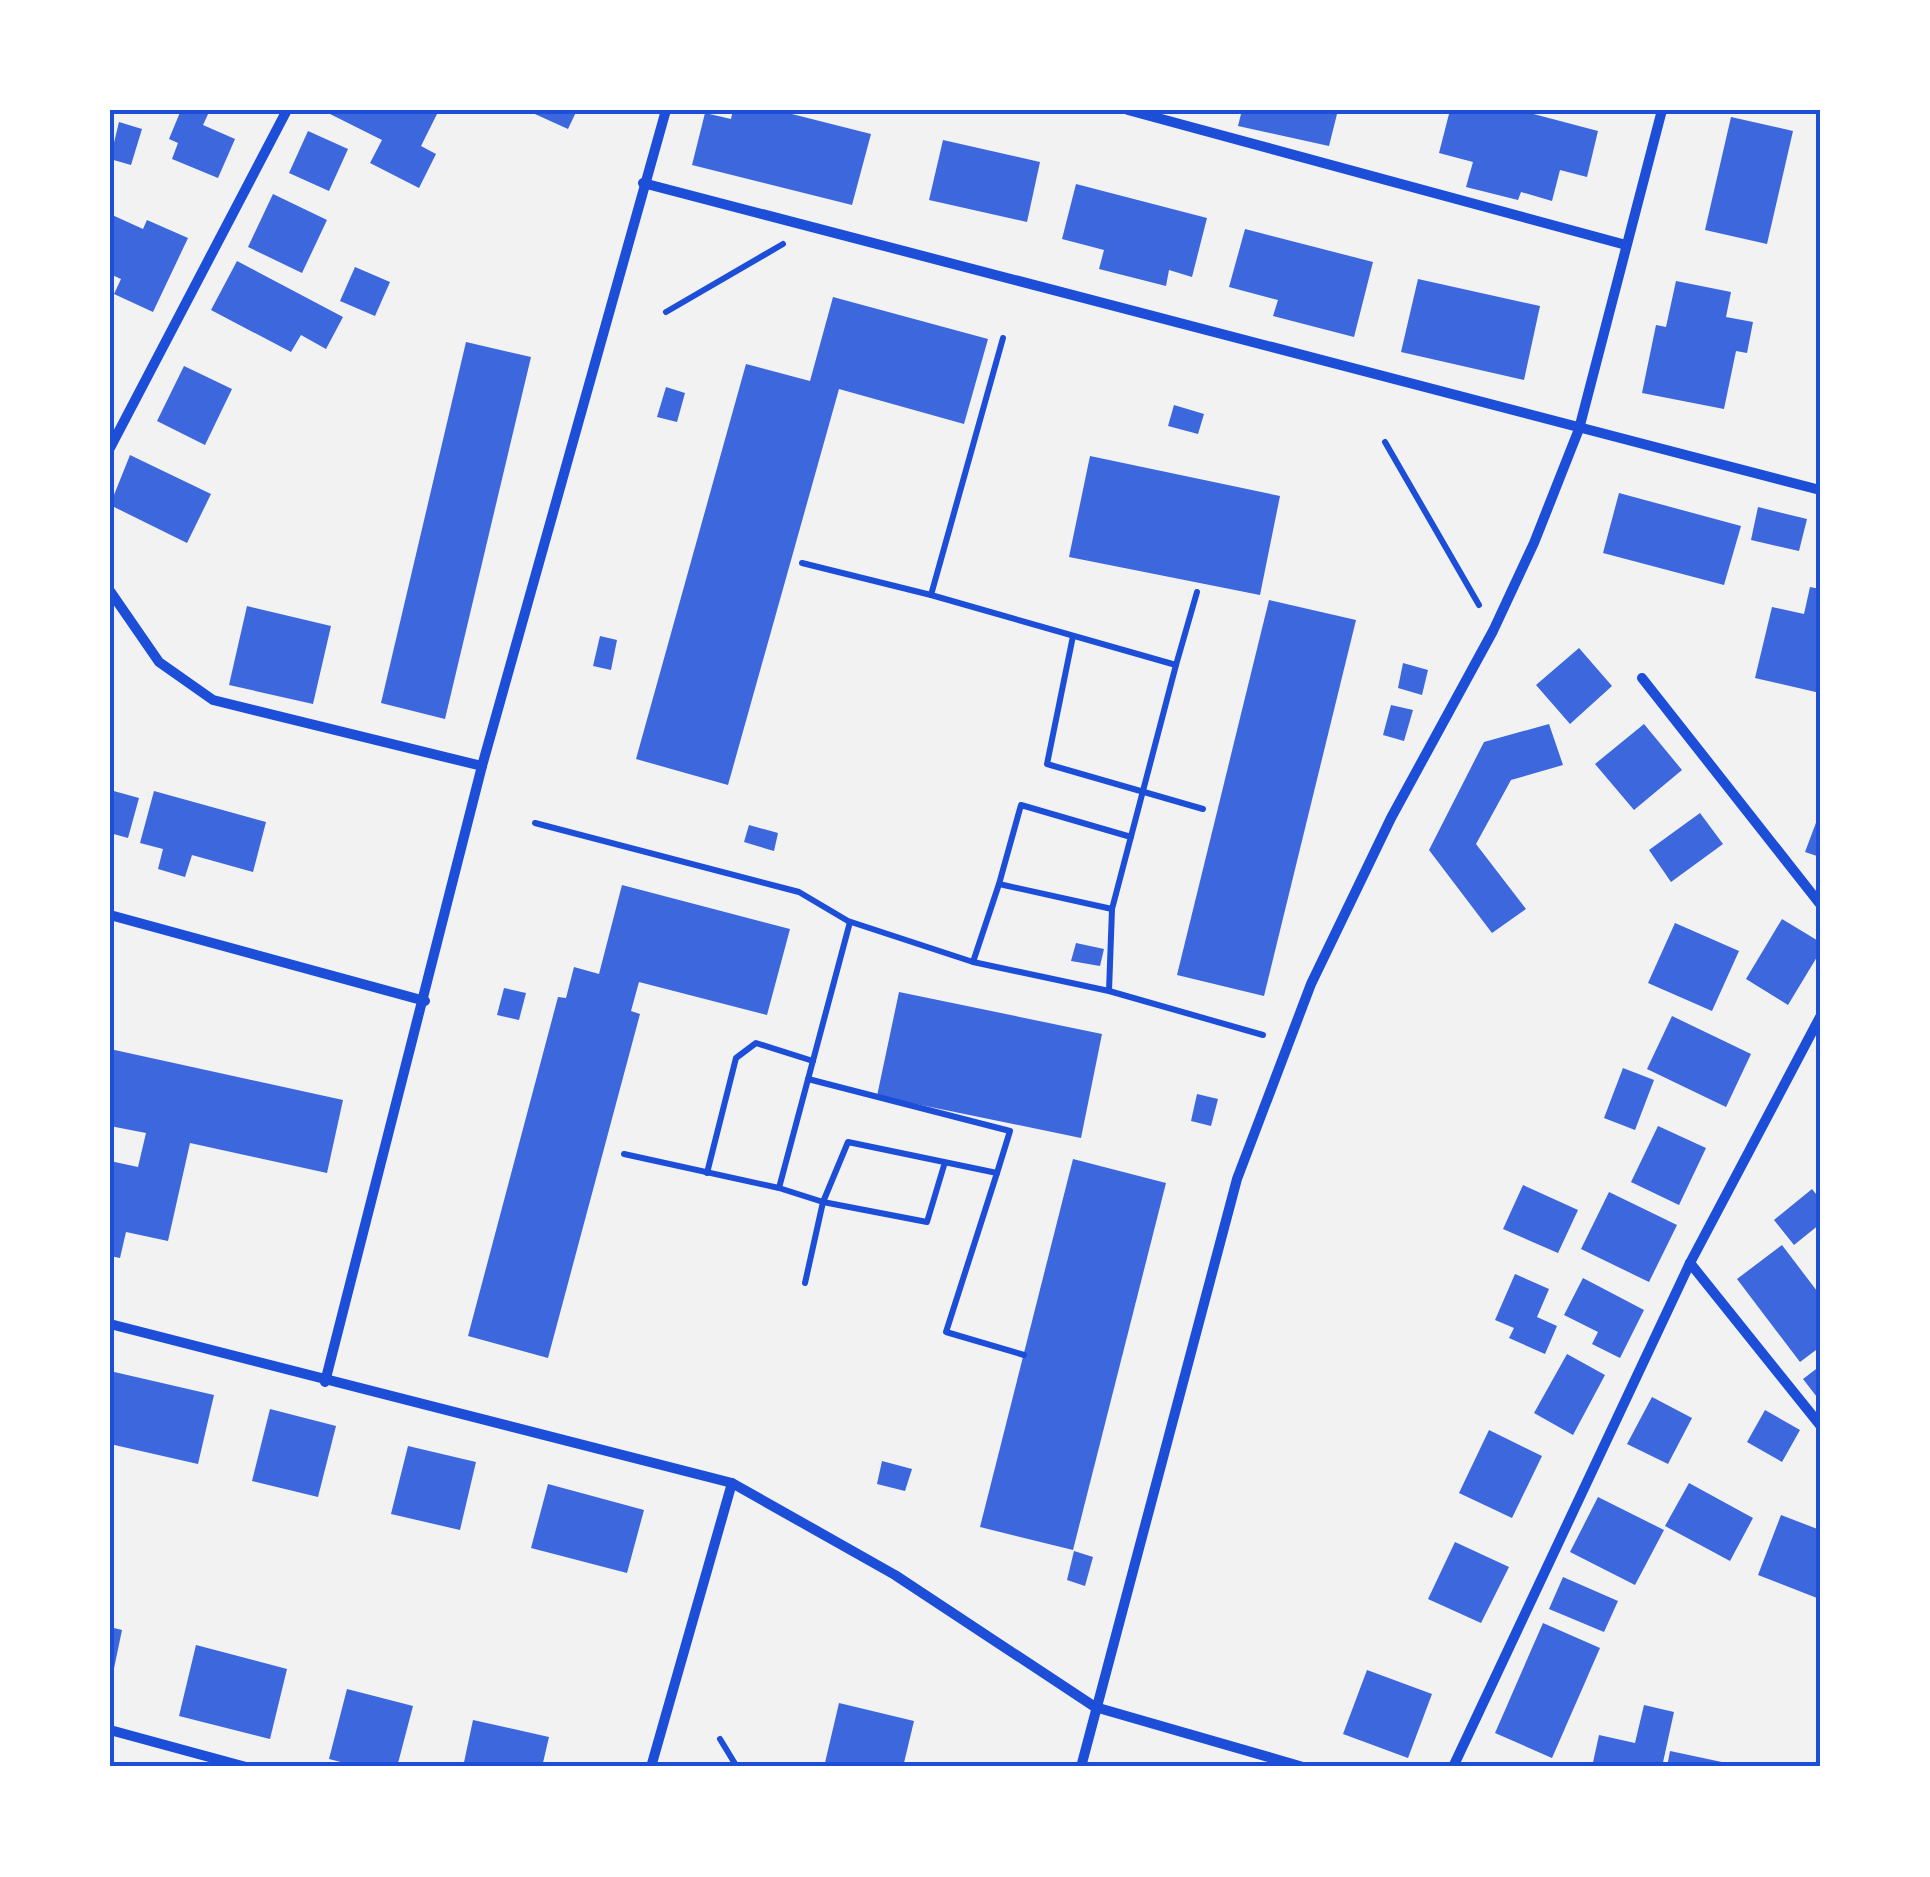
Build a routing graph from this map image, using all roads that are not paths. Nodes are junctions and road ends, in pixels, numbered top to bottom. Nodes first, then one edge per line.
1 (287, 110) edge
2 (666, 110) edge
3 (1128, 110) edge
4 (1662, 110) edge
5 (1163, 114) edge
6 (644, 184) junction
7 (1626, 245) junction
8 (1579, 429) junction
9 (110, 448) edge
10 (1820, 490) edge
11 (110, 591) edge
12 (1642, 678) dead end
13 (482, 766) junction
14 (1820, 904) edge
15 (110, 915) edge
16 (425, 1001) junction
17 (1820, 1017) edge
18 (1690, 1263) junction
19 (110, 1324) edge
20 (324, 1382) junction
21 (1820, 1425) edge
22 (732, 1483) junction
23 (1095, 1707) junction
24 (110, 1730) edge
25 (246, 1767) edge
26 (651, 1767) edge
27 (1081, 1767) edge
28 (1303, 1767) edge
29 (1453, 1767) edge

1 - 9 street
2 - 6 street
3 - 5 street
4 - 7 street
5 - 7 street
6 - 8 street
6 - 13 street
7 - 8 street
8 - 10 street
8 - 23 street
11 - 13 street
12 - 14 street
13 - 16 street
15 - 16 street
16 - 20 street
17 - 18 street
18 - 21 street
18 - 29 street
19 - 20 street
20 - 22 street
22 - 23 street
22 - 26 street
23 - 27 street
23 - 28 street
24 - 25 street

